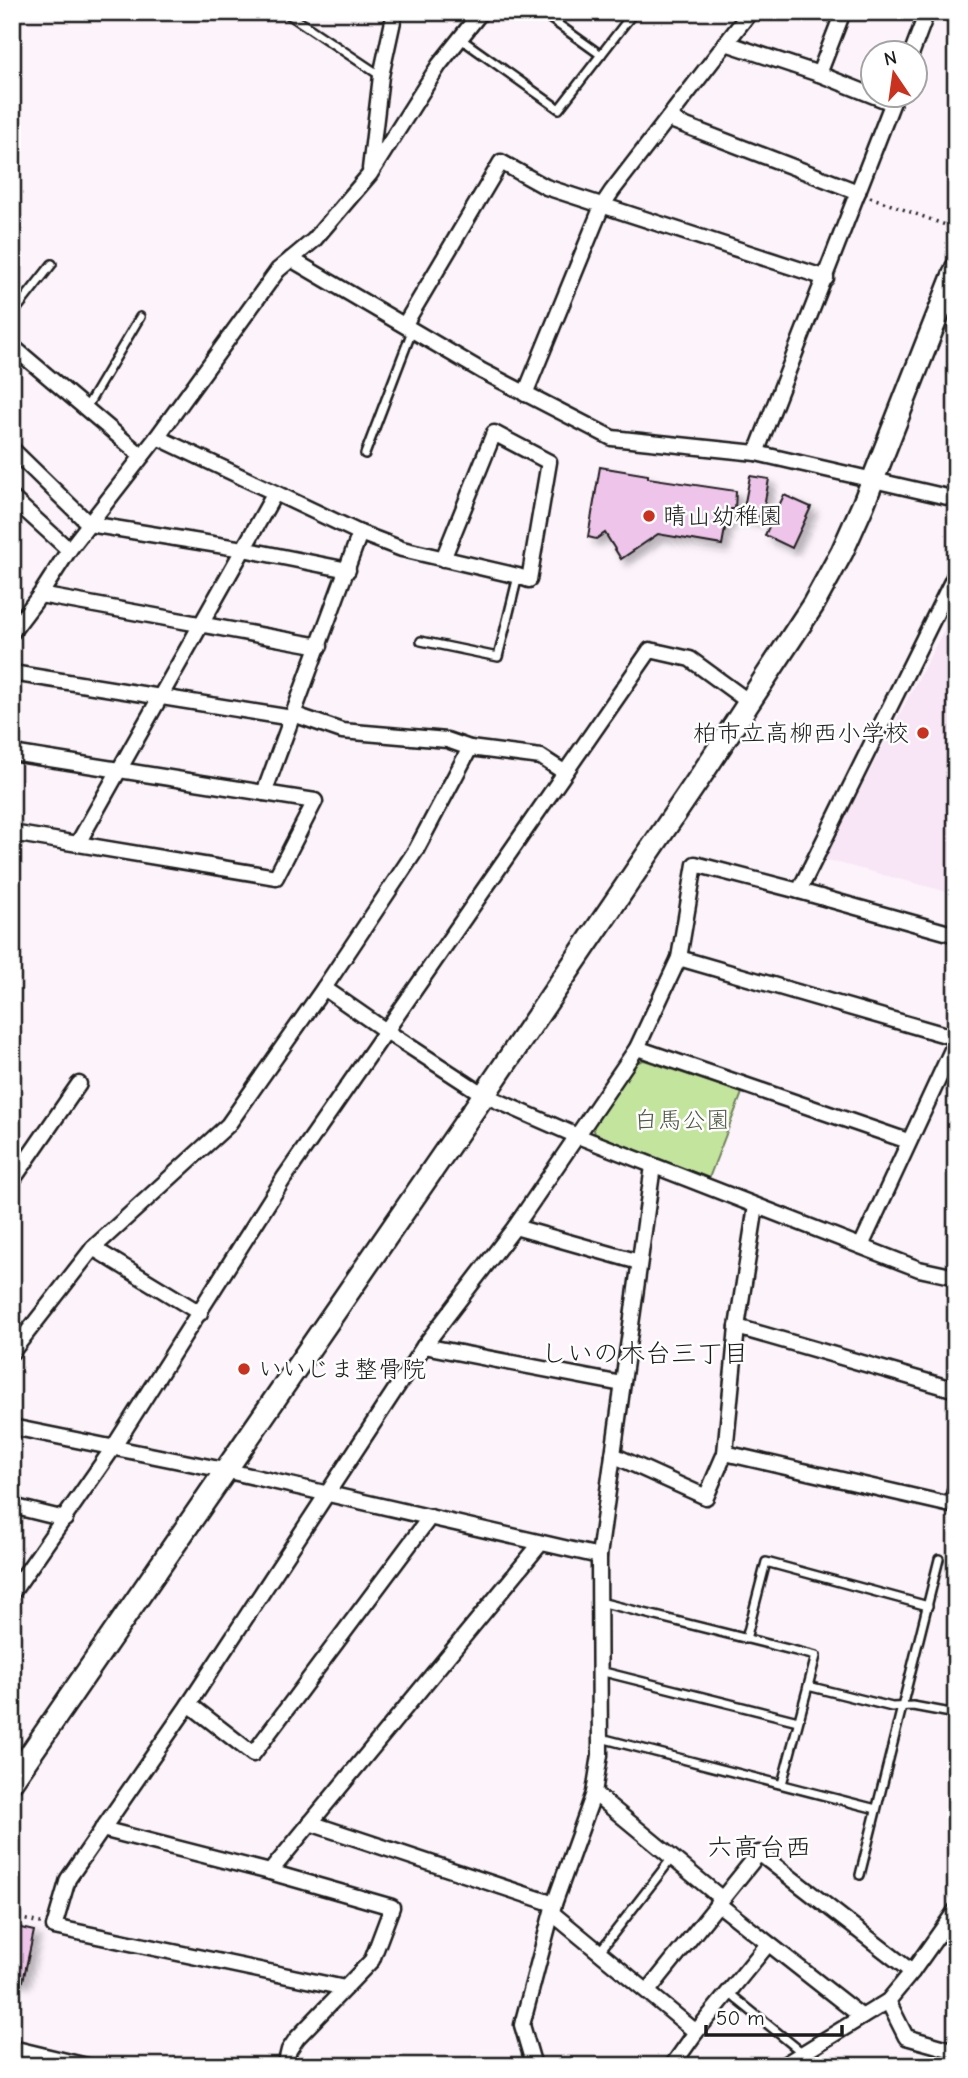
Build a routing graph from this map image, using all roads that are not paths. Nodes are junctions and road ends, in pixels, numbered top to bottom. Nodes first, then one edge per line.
1 (285, 12) edge
2 (395, 12) edge
3 (481, 12) edge
4 (541, 12) edge
5 (634, 12) edge
6 (750, 12) edge
7 (842, 12) edge
8 (927, 12) edge
9 (917, 38) edge
10 (461, 39) junction
11 (726, 43) junction
12 (601, 55) junction
13 (819, 74) junction
14 (381, 76) junction
15 (860, 88) edge
16 (891, 108) edge
17 (668, 119) junction
18 (370, 174) junction
19 (858, 192) junction
20 (603, 206) junction
21 (291, 259) junction
22 (52, 264) dead end
23 (956, 269) edge
24 (826, 278) junction
25 (12, 315) edge
26 (140, 317) dead end
27 (409, 327) junction
28 (12, 346) edge
29 (525, 394) junction
30 (85, 408) junction
31 (157, 437) junction
32 (12, 449) edge
33 (757, 453) junction
34 (365, 454) dead end
35 (142, 456) junction
36 (873, 481) junction
37 (275, 493) junction
38 (12, 498) edge
39 (956, 499) edge
40 (89, 524) junction
41 (360, 533) junction
42 (243, 549) junction
43 (69, 550) junction
44 (443, 559) junction
45 (348, 570) junction
46 (956, 573) edge
47 (518, 576) junction
48 (40, 595) junction
49 (201, 623) junction
50 (13, 629) edge
51 (421, 641) dead end
52 (320, 646) junction
53 (12, 673) edge
54 (160, 696) junction
55 (749, 702) junction
56 (292, 716) junction
57 (470, 748) junction
58 (12, 753) edge
59 (118, 770) junction
60 (564, 772) junction
61 (264, 793) junction
62 (12, 833) edge
63 (78, 844) junction
64 (799, 891) junction
65 (956, 935) edge
66 (679, 958) junction
67 (324, 988) junction
68 (386, 1031) junction
69 (956, 1040) edge
70 (637, 1048) junction
71 (79, 1084) dead end
72 (484, 1095) junction
73 (575, 1135) junction
74 (908, 1141) junction
75 (18, 1159) edge
76 (653, 1166) junction
77 (12, 1181) edge
78 (756, 1206) junction
79 (515, 1227) junction
80 (861, 1246) junction
81 (93, 1248) junction
82 (639, 1262) junction
83 (956, 1277) edge
84 (200, 1313) junction
85 (737, 1327) junction
86 (424, 1346) junction
87 (12, 1352) edge
88 (622, 1384) junction
89 (956, 1390) edge
90 (12, 1427) edge
91 (113, 1448) junction
92 (725, 1453) junction
93 (613, 1455) junction
94 (224, 1471) junction
95 (956, 1488) edge
96 (326, 1493) junction
97 (12, 1506) edge
98 (430, 1517) junction
99 (65, 1519) junction
100 (541, 1543) junction
101 (598, 1556) junction
102 (939, 1559) dead end
103 (12, 1593) edge
104 (599, 1602) junction
105 (928, 1606) junction
106 (746, 1639) junction
107 (600, 1671) junction
108 (808, 1686) junction
109 (189, 1704) junction
110 (902, 1706) junction
111 (956, 1714) edge
112 (798, 1721) junction
113 (601, 1738) junction
114 (12, 1781) edge
115 (782, 1784) junction
116 (594, 1793) junction
117 (876, 1809) junction
118 (310, 1823) junction
119 (102, 1829) junction
120 (672, 1858) junction
121 (270, 1872) junction
122 (860, 1875) dead end
123 (719, 1901) junction
124 (553, 1908) junction
125 (956, 1910) edge
126 (768, 1944) junction
127 (600, 1951) junction
128 (912, 1972) junction
129 (345, 1988) junction
130 (648, 1992) junction
131 (728, 1992) junction
132 (888, 2001) junction
133 (862, 2017) junction
134 (696, 2032) junction
135 (12, 2048) edge
136 (956, 2051) edge
137 (804, 2054) junction
138 (87, 2066) edge
139 (285, 2066) edge
140 (534, 2066) edge
141 (672, 2066) edge
142 (782, 2066) edge

1 - 14 lane
2 - 14 street
3 - 10 street
4 - 12 lane
5 - 12 lane
6 - 11 street
7 - 13 street
8 - 9 street
10 - 12 lane
10 - 18 street
11 - 13 street
11 - 17 street
13 - 15 street
14 - 18 street
16 - 19 street
17 - 19 street
17 - 20 street
18 - 21 street
19 - 24 street
20 - 24 street
20 - 27 street
20 - 29 street
21 - 27 street
21 - 31 street
22 - 25 lane
23 - 36 street
24 - 33 street
26 - 30 lane
27 - 29 street
27 - 34 lane
28 - 30 street
29 - 33 street
30 - 35 street
31 - 35 street
31 - 37 street
32 - 40 street
33 - 36 street
35 - 40 street
36 - 39 street
36 - 55 street
37 - 41 street
37 - 42 street
38 - 43 street
40 - 42 street
40 - 43 street
41 - 44 street
41 - 45 street
42 - 45 street
42 - 49 street
43 - 48 street
44 - 47 street
44 - 47 street
45 - 52 street
46 - 64 street
47 - 51 lane
48 - 49 street
48 - 50 street
49 - 52 street
49 - 54 street
52 - 56 street
53 - 54 street
54 - 56 street
54 - 59 street
55 - 60 street
55 - 72 street
56 - 57 street
56 - 61 street
57 - 60 street
57 - 67 street
58 - 59 street
59 - 61 street
59 - 63 street
60 - 68 street
61 - 63 street
62 - 63 street
64 - 65 street
64 - 66 street
66 - 69 street
66 - 70 street
67 - 68 street
67 - 81 street
68 - 72 street
68 - 84 street
69 - 74 street
70 - 73 street
70 - 74 street
71 - 75 street
72 - 73 street
72 - 94 street
73 - 76 street
73 - 79 street
74 - 80 street
75 - 77 street
76 - 78 street
76 - 82 street
78 - 80 street
78 - 85 street
79 - 82 street
79 - 86 street
80 - 83 street
81 - 84 street
81 - 87 street
82 - 88 street
84 - 91 street
85 - 89 street
85 - 92 street
86 - 88 street
86 - 96 street
88 - 93 street
90 - 91 street
91 - 94 street
91 - 99 street
92 - 93 street
92 - 95 street
93 - 101 street
94 - 96 street
94 - 114 street
96 - 98 street
96 - 109 street
97 - 99 street
98 - 100 street
98 - 109 street
99 - 103 street
100 - 101 street
100 - 118 street
101 - 104 street
102 - 105 lane
104 - 106 lane
104 - 107 street
105 - 106 lane
105 - 110 lane
106 - 108 lane
107 - 112 lane
107 - 113 street
108 - 110 lane
108 - 112 lane
109 - 119 street
110 - 111 lane
110 - 117 lane
112 - 115 lane
113 - 115 lane
113 - 116 street
115 - 117 lane
116 - 120 street
116 - 124 street
117 - 122 lane
118 - 121 street
118 - 124 street
119 - 121 street
119 - 129 street
120 - 123 street
120 - 127 lane
121 - 129 street
123 - 126 street
123 - 128 street
123 - 130 street
124 - 127 street
124 - 140 street
125 - 128 street
126 - 131 street
126 - 133 street
127 - 130 street
128 - 132 street
129 - 139 street
130 - 134 street
131 - 134 street
131 - 137 lane
132 - 133 street
132 - 136 street
133 - 137 street
134 - 141 street
135 - 138 street
137 - 142 street

